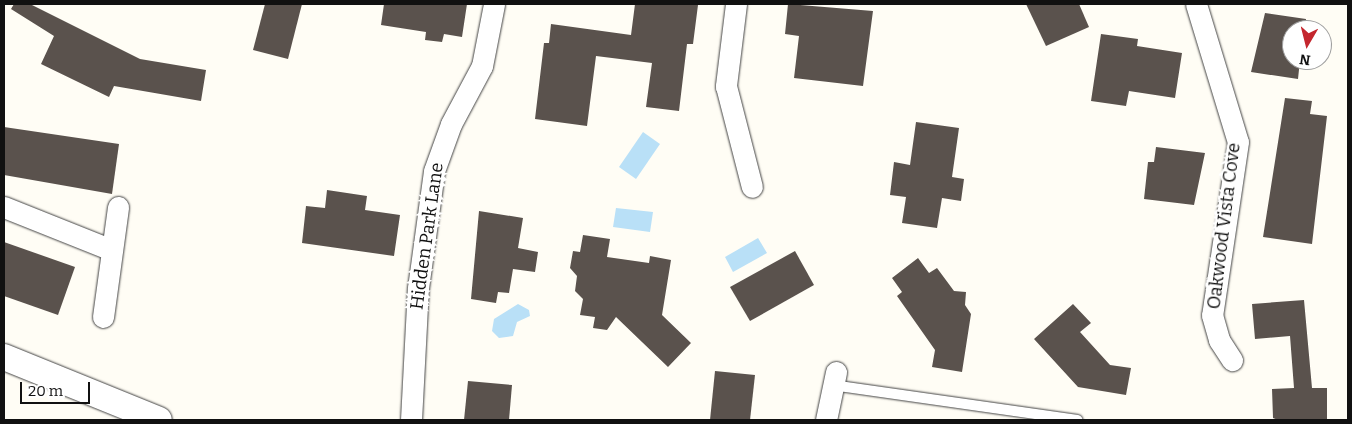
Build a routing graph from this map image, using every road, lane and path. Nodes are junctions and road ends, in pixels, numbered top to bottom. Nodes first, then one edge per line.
1 (494, 4) edge
2 (736, 4) edge
3 (1196, 4) edge
4 (752, 188) dead end
5 (4, 207) edge
6 (118, 207) dead end
7 (112, 250) junction
8 (103, 317) dead end
9 (4, 357) edge
10 (1232, 360) dead end
11 (833, 378) joint
12 (159, 420) edge
13 (411, 420) edge
14 (826, 420) edge
15 (1078, 420) edge

1 - 13 street, Hidden Park Lane
2 - 4 street
3 - 10 street, Oakwood Vista Cove
5 - 7 street
6 - 7 street
7 - 8 street
9 - 12 street
11 - 14 street
11 - 15 lane

